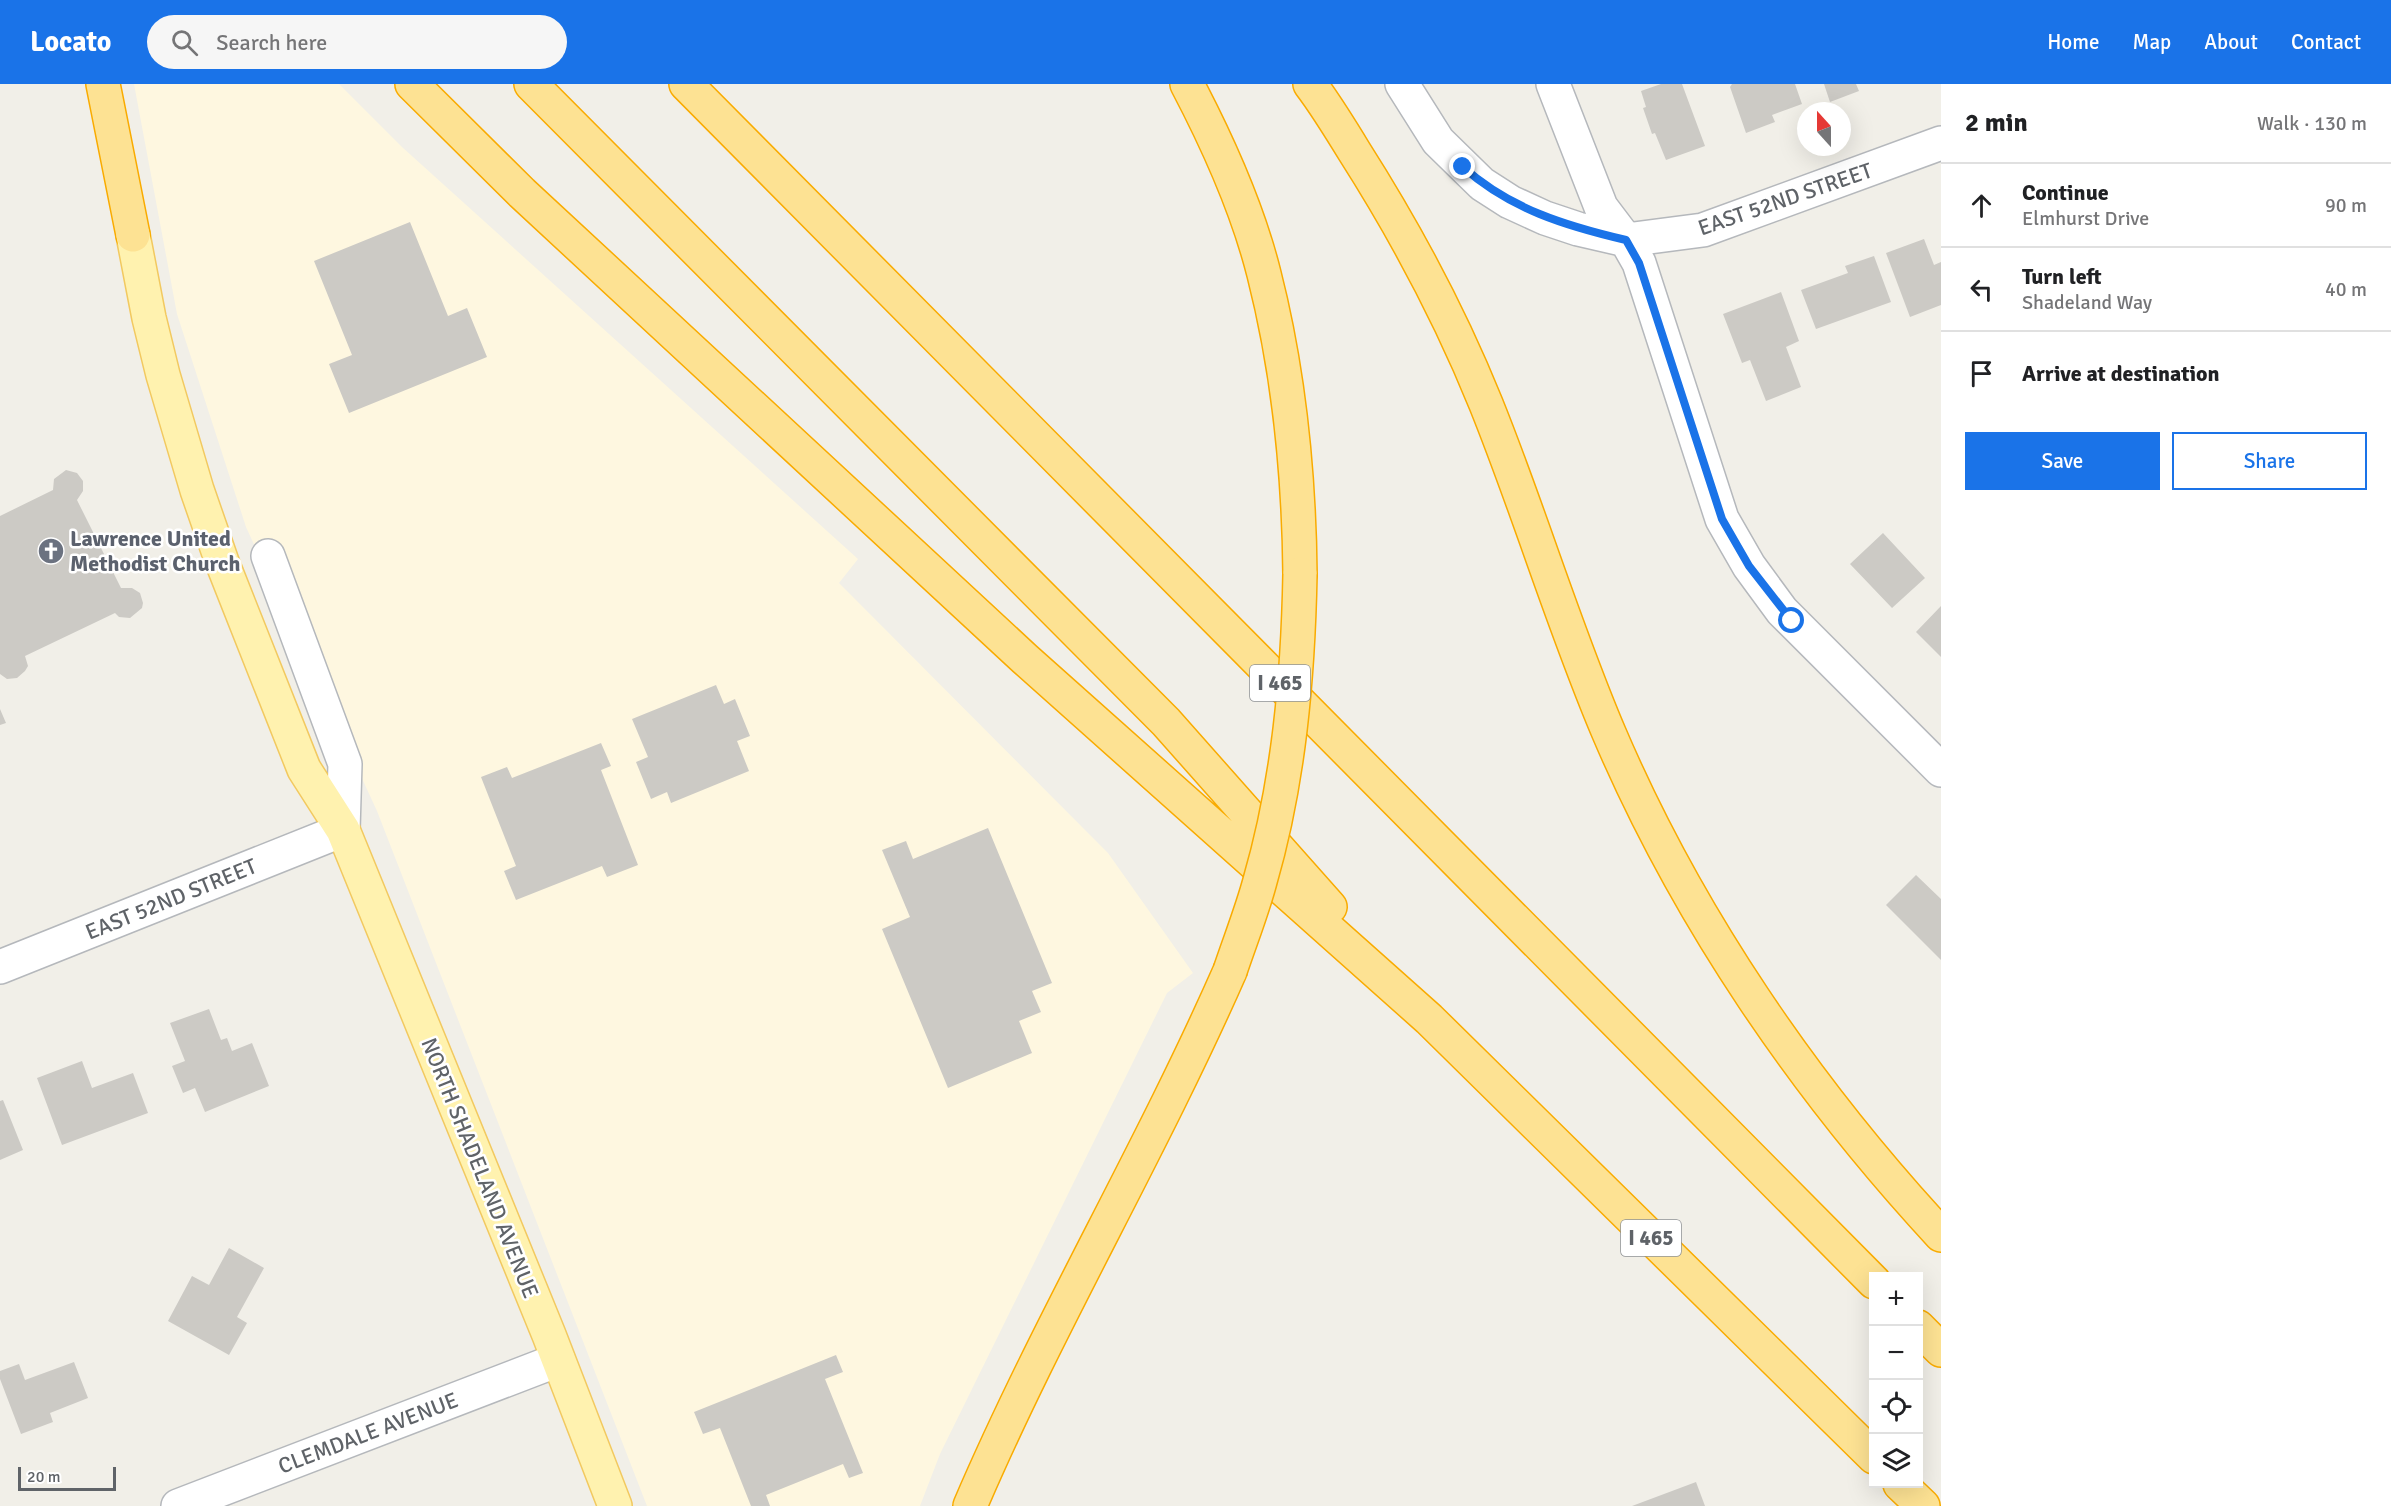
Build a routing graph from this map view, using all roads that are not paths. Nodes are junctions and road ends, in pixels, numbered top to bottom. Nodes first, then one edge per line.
1 (103, 84) edge
2 (412, 84) edge
3 (531, 84) edge
4 (686, 84) edge
5 (1187, 84) edge
6 (1311, 84) edge
7 (1402, 84) edge
8 (1553, 84) edge
9 (1941, 144) edge
10 (133, 235) joint
11 (1626, 240) junction
12 (268, 556) dead end
13 (1941, 770) edge
14 (343, 830) junction
15 (0, 967) edge
16 (1429, 1019) junction
17 (1941, 1235) edge
18 (1869, 1277) edge
19 (1923, 1332) edge
20 (1941, 1350) edge
21 (558, 1360) junction
22 (1869, 1452) edge
23 (1904, 1488) edge
24 (178, 1506) edge
25 (615, 1506) edge
26 (970, 1506) edge
27 (1923, 1506) edge

1 - 10 highway
2 - 16 highway
3 - 16 highway, I 465
4 - 18 highway, I 465
5 - 26 highway, bridge
6 - 17 highway
7 - 11 street
8 - 11 street
9 - 11 street, EAST 52ND STREET
10 - 14 main road, NORTH SHADELAND AVENUE
11 - 13 street
12 - 14 street, NORTH SHADELAND AVENUE
14 - 15 street, EAST 52ND STREET
14 - 21 main road, NORTH SHADELAND AVENUE
16 - 22 highway, I 465
19 - 20 highway
21 - 24 street, CLEMDALE AVENUE
21 - 25 main road, NORTH SHADELAND AVENUE
23 - 27 highway

